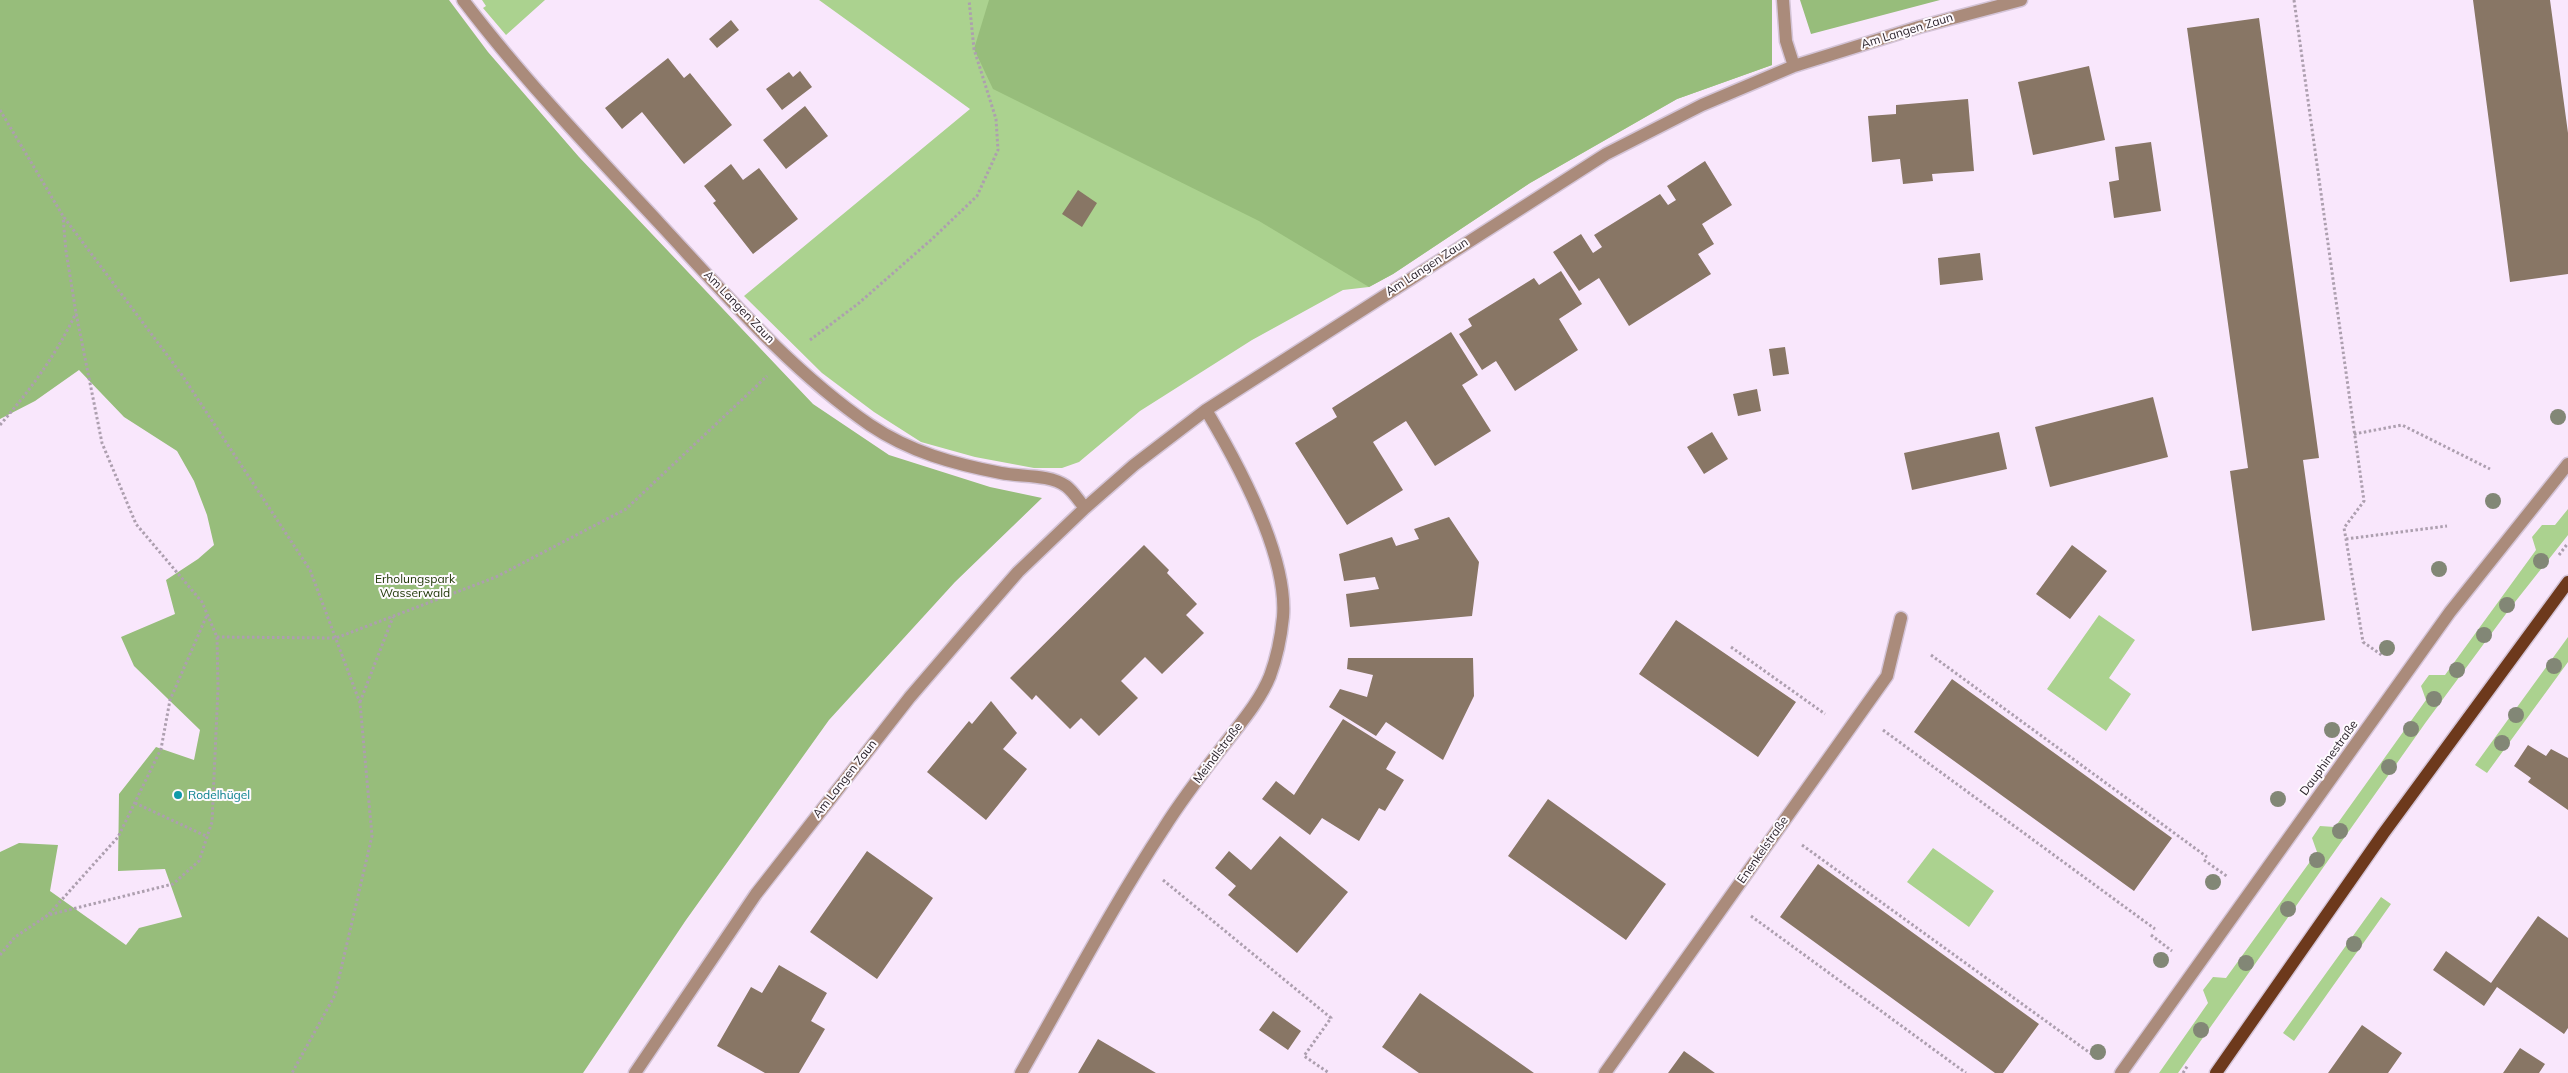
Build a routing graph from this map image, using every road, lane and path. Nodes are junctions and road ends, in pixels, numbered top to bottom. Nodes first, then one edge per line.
1 (463, 0) edge
2 (970, 0) edge
3 (1783, 0) edge
4 (2021, 0) edge
5 (2294, 0) edge
6 (1794, 66) junction
7 (0, 110) edge
8 (63, 216) junction
9 (76, 312) junction
10 (787, 357) junction
11 (1206, 410) junction
12 (0, 425) edge
13 (2354, 434) junction
14 (2568, 464) edge
15 (2490, 469) dead end
16 (1085, 508) junction
17 (2447, 526) dead end
18 (2346, 539) junction
19 (2568, 582) edge
20 (207, 615) junction
21 (393, 616) junction
22 (1901, 618) dead end
23 (217, 637) junction
24 (336, 638) junction
25 (1731, 647) dead end
26 (1931, 655) dead end
27 (2407, 674) junction
28 (360, 703) junction
29 (1832, 718) dead end
30 (1879, 727) dead end
31 (135, 803) junction
32 (208, 837) junction
33 (1797, 841) dead end
34 (2206, 857) dead end
35 (1163, 879) dead end
36 (1746, 913) dead end
37 (48, 915) junction
38 (2155, 929) dead end
39 (0, 955) edge
40 (2103, 1062) dead end
41 (292, 1073) edge
42 (635, 1073) edge
43 (1021, 1073) edge
44 (1329, 1073) edge
45 (1605, 1073) edge
46 (1966, 1073) edge
47 (2120, 1073) edge
48 (2216, 1073) edge

1 - 10 street, Am Langen Zaun
2 - 10 path
3 - 6 street
4 - 6 street, Am Langen Zaun
5 - 13 path
6 - 11 street, Am Langen Zaun
7 - 8 path
8 - 9 path
8 - 24 path
9 - 12 path
9 - 20 path
10 - 16 street, Am Langen Zaun
10 - 21 path
11 - 16 street, Am Langen Zaun
11 - 43 street, Meindlstraße
13 - 15 path
13 - 18 path
14 - 27 street, Dauphinestraße
16 - 42 street, Am Langen Zaun
17 - 18 path
18 - 27 path
19 - 48 main road
20 - 23 path
20 - 31 path
21 - 24 path
21 - 28 path
22 - 45 street, Enenkelstraße
23 - 24 path
23 - 32 path
24 - 28 path
25 - 29 path
26 - 34 path
27 - 47 street, Dauphinestraße
28 - 41 path
30 - 38 path
31 - 32 path
31 - 37 path
32 - 37 path
33 - 40 path
35 - 44 path
36 - 46 path
37 - 39 path

